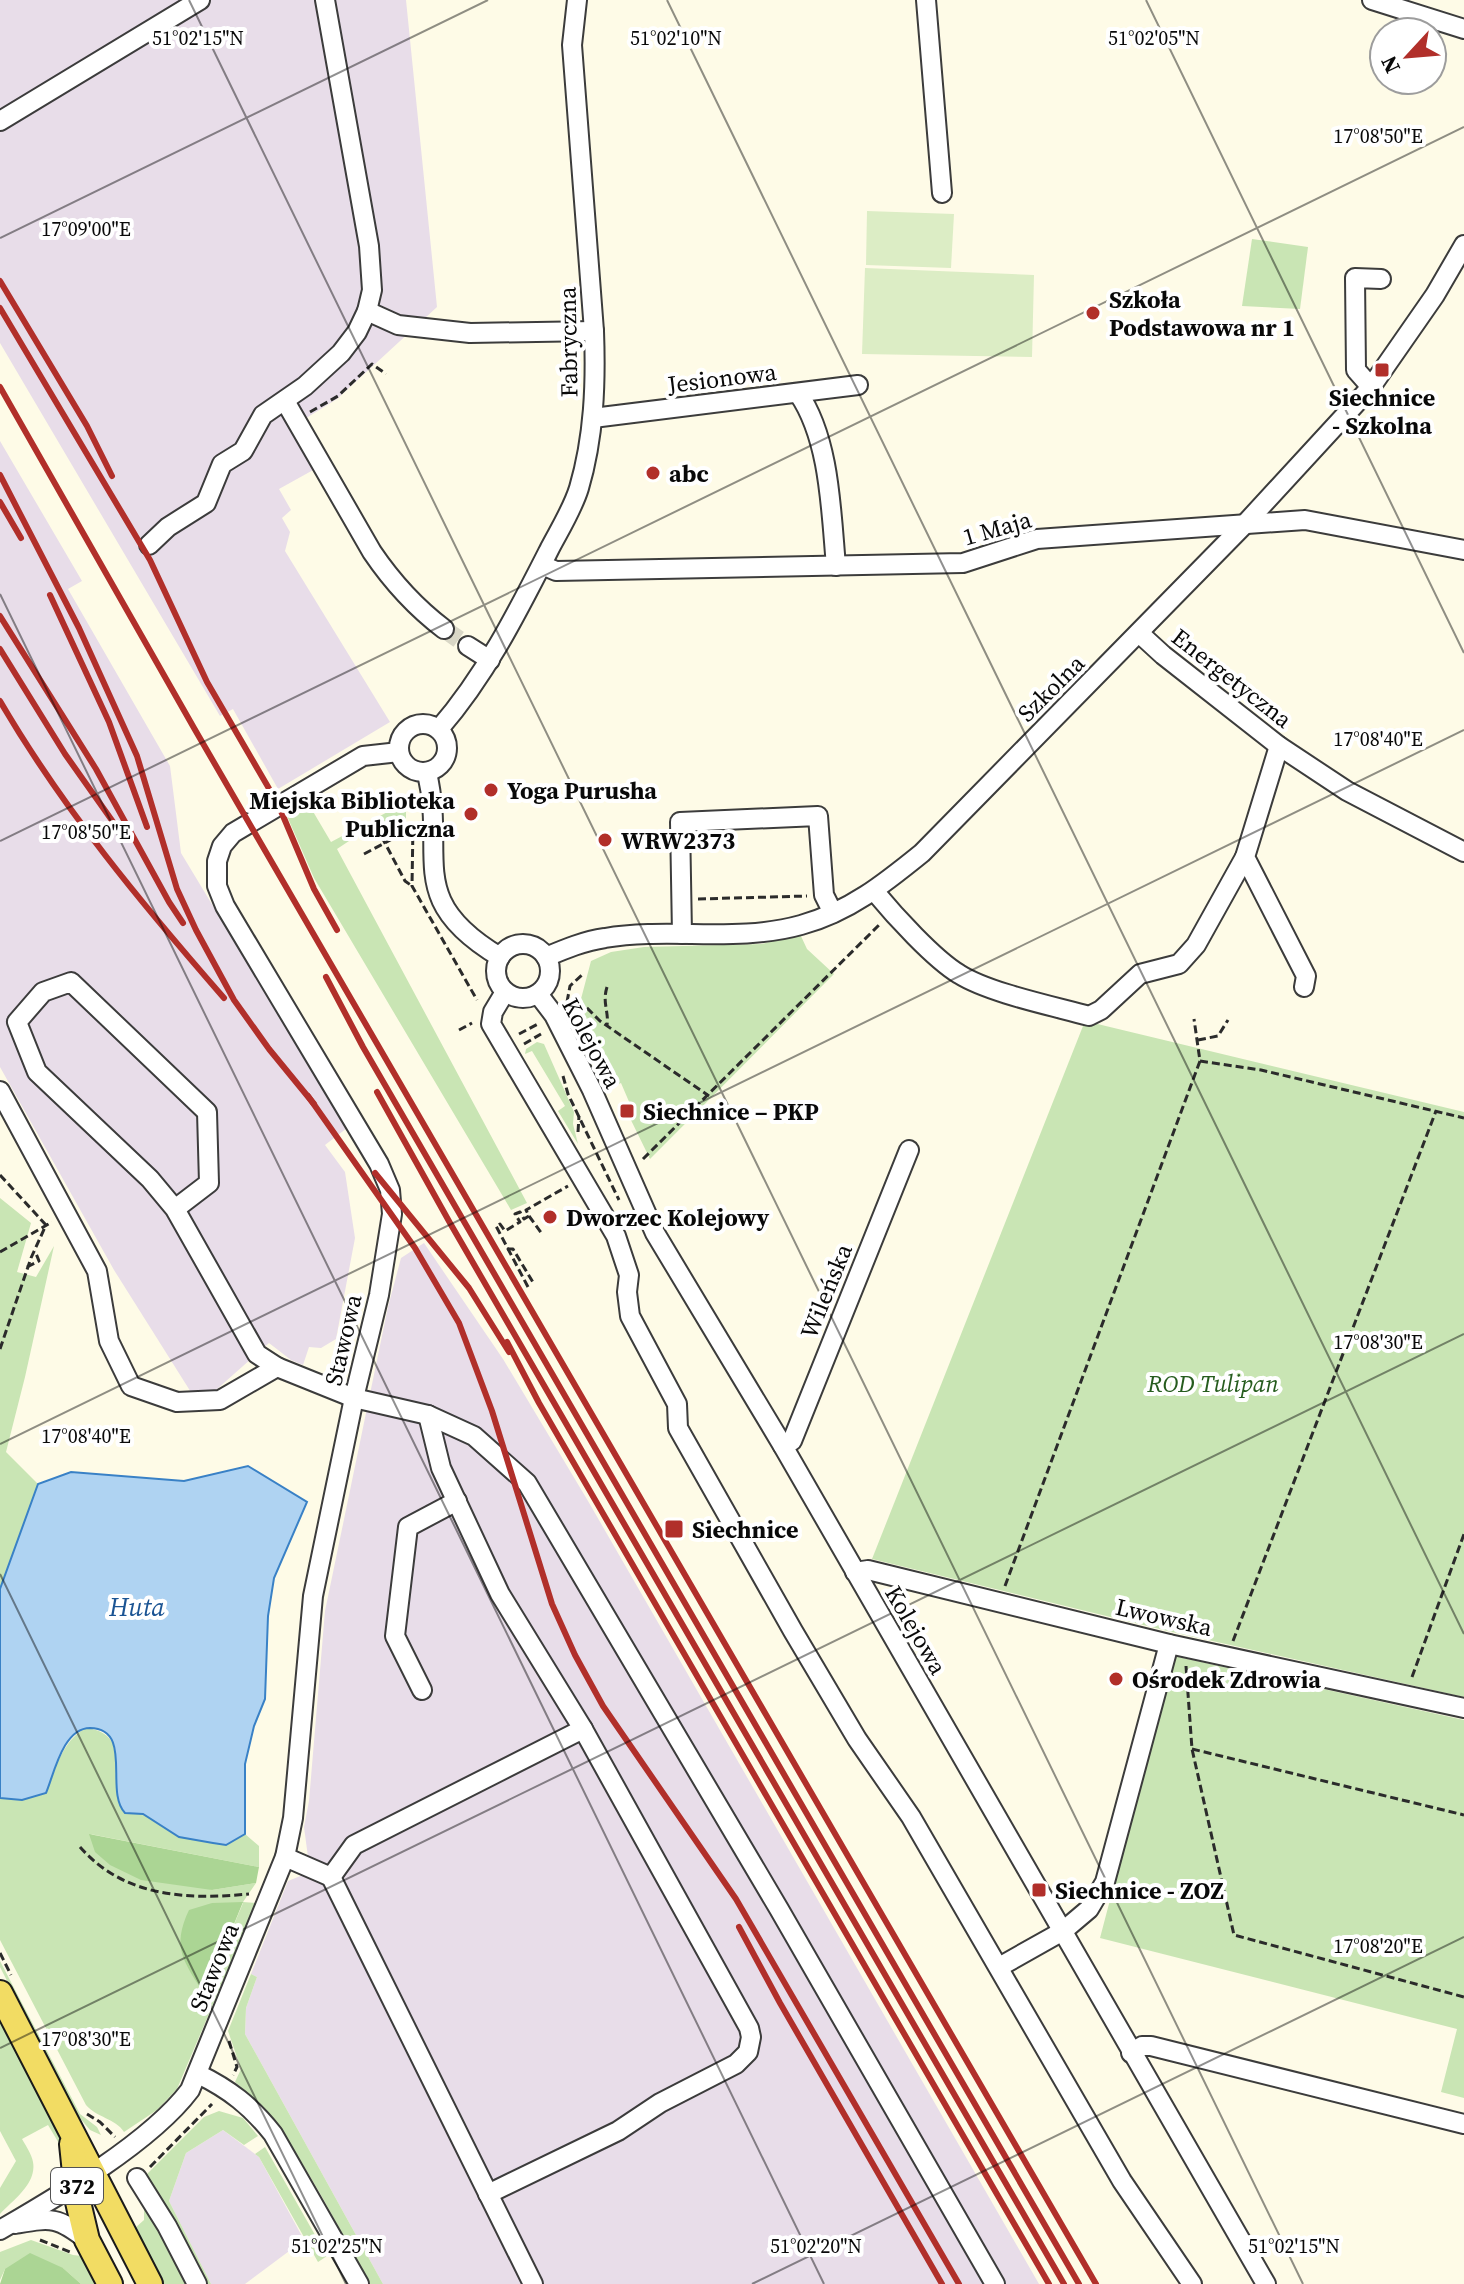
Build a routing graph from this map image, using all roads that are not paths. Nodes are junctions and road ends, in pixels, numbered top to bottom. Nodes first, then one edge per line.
1 (200, 0) edge
2 (325, 0) edge
3 (577, 0) edge
4 (926, 0) edge
5 (1372, 0) edge
6 (1464, 29) edge
7 (0, 121) edge
8 (942, 193) dead end
9 (1464, 245) edge
10 (1381, 279) dead end
11 (367, 311) junction
12 (594, 331) junction
13 (858, 385) dead end
14 (1371, 387) junction
15 (798, 393) junction
16 (285, 401) junction
17 (593, 418) junction
18 (1244, 525) junction
19 (149, 545) dead end
20 (1464, 550) edge
21 (542, 565) junction
22 (836, 566) junction
23 (444, 629) tunnel mouth
24 (1139, 633) junction
25 (468, 646) tunnel mouth
26 (490, 660) junction
27 (439, 729) junction
28 (1279, 746) junction
29 (399, 752) junction
30 (427, 773) junction
31 (1464, 852) edge
32 (1245, 857) junction
33 (875, 892) junction
34 (833, 913) junction
35 (682, 934) junction
36 (500, 957) junction
37 (546, 957) junction
38 (1304, 987) dead end
39 (505, 992) junction
40 (538, 994) junction
41 (0, 1091) edge
42 (909, 1150) dead end
43 (175, 1209) junction
44 (277, 1367) junction
45 (354, 1398) junction
46 (428, 1415) junction
47 (783, 1446) junction
48 (457, 1501) junction
49 (855, 1572) junction
50 (1177, 1645) junction
51 (422, 1690) dead end
52 (1464, 1708) edge
53 (583, 1729) junction
54 (285, 1857) junction
55 (331, 1877) junction
56 (1063, 1931) junction
57 (999, 1967) junction
58 (0, 1993) edge
59 (1131, 2053) junction
60 (198, 2074) junction
61 (1464, 2124) edge
62 (84, 2177) junction
63 (137, 2178) road end
64 (488, 2194) junction
65 (4, 2227) edge
66 (88, 2242) junction
67 (110, 2284) edge
68 (150, 2284) edge
69 (197, 2284) edge
70 (359, 2284) edge
71 (533, 2284) edge
72 (995, 2284) edge
73 (1192, 2284) edge
74 (1266, 2284) edge

1 - 7 street
2 - 11 street
3 - 12 street, Fabryczna
4 - 8 street
5 - 6 street
9 - 14 street, Szkolna
10 - 14 street
11 - 12 street
11 - 16 street
12 - 17 street, Fabryczna
13 - 15 street, Jesionowa
14 - 18 street, Szkolna
15 - 17 street, Jesionowa
15 - 22 street
16 - 19 street
16 - 23 street
17 - 21 street, Fabryczna
18 - 20 street, 1 Maja
18 - 22 street, 1 Maja
18 - 24 street, Szkolna
21 - 22 street, 1 Maja
21 - 26 street, Fabryczna
24 - 28 street, Energetyczna
24 - 33 street, Szkolna
25 - 26 street
26 - 27 street, Fabryczna
27 - 29 street
27 - 30 street
28 - 31 street, Energetyczna
28 - 32 street
29 - 30 street
29 - 45 street, Stawowa
30 - 36 street
32 - 33 street
32 - 38 street
33 - 34 street, Szkolna
34 - 35 street, Szkolna
34 - 35 street
35 - 37 street, Szkolna
36 - 37 street
36 - 39 street
37 - 40 street
39 - 40 street
39 - 57 street
40 - 47 street, Kolejowa
41 - 44 street
42 - 47 street, Wileńska
43 - 43 street
43 - 44 street
44 - 45 street
45 - 46 street
45 - 54 street, Stawowa
46 - 48 street
46 - 72 street
47 - 49 street, Kolejowa
48 - 51 street
48 - 53 street
49 - 50 street, Lwowska
49 - 56 street, Kolejowa
50 - 52 street, Lwowska
50 - 56 street
53 - 55 street
53 - 64 street
54 - 55 street
54 - 60 street, Stawowa
55 - 64 street
56 - 57 street
56 - 59 street, Kolejowa
57 - 73 street
58 - 62 main road, 372
59 - 61 street
59 - 74 street, Kolejowa
60 - 62 street, Stawowa
60 - 70 street
62 - 65 street, Stawowa
62 - 66 main road, 372
62 - 68 main road, 372
63 - 69 street
64 - 71 street
65 - 66 street
66 - 67 main road, 372

